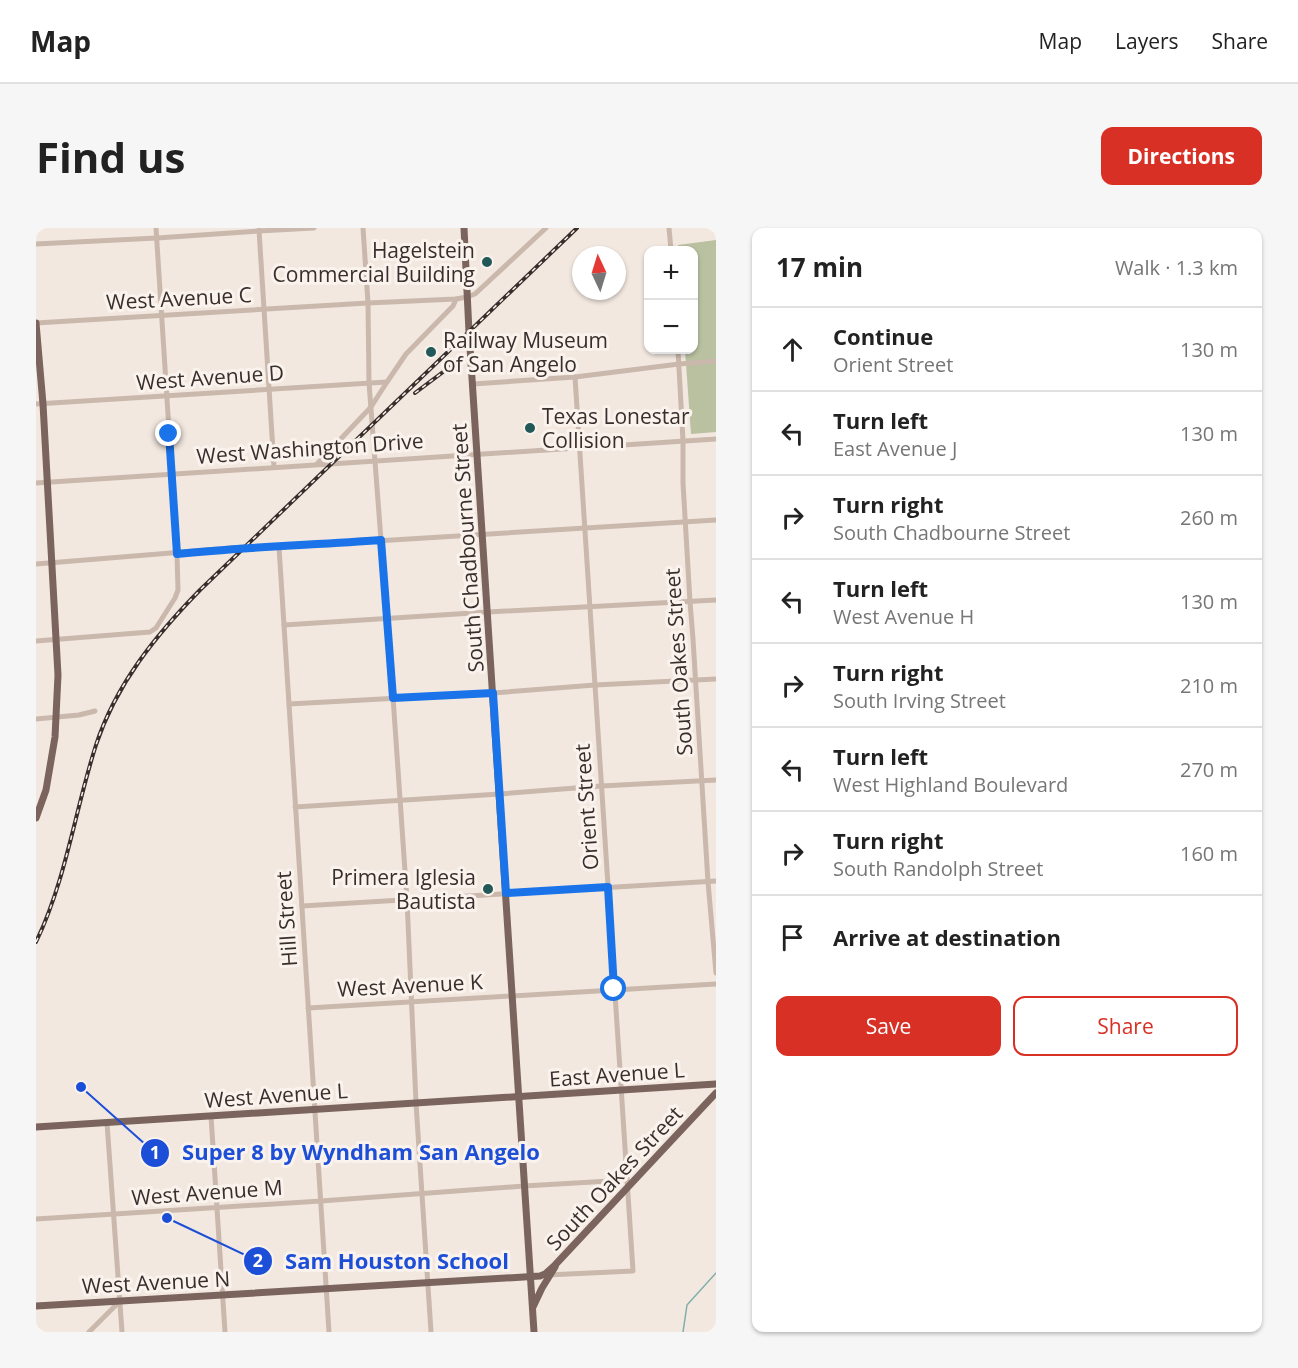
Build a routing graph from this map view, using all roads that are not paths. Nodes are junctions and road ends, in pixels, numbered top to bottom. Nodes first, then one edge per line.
1 (156, 228) edge
2 (314, 228) edge
3 (363, 228) edge
4 (464, 228) edge
5 (546, 228) edge
6 (669, 228) edge
7 (259, 229) edge
8 (157, 238) junction
9 (36, 244) edge
10 (671, 246) edge
11 (467, 297) junction
12 (456, 299) junction
13 (368, 303) junction
14 (264, 310) junction
15 (161, 315) junction
16 (36, 323) edge
17 (678, 354) edge
18 (716, 361) edge
19 (679, 364) junction
20 (575, 377) junction
21 (387, 382) junction
22 (369, 383) junction
23 (473, 384) junction
24 (269, 389) junction
25 (167, 396) junction
26 (39, 404) edge
27 (371, 407) junction
28 (716, 439) edge
29 (683, 441) junction
30 (579, 448) junction
31 (478, 454) junction
32 (376, 460) junction
33 (317, 464) junction
34 (274, 467) junction
35 (171, 474) junction
36 (47, 482) junction
37 (36, 483) edge
38 (716, 520) edge
39 (686, 522) junction
40 (585, 528) junction
41 (483, 535) junction
42 (381, 540) junction
43 (279, 547) junction
44 (177, 554) junction
45 (51, 563) junction
46 (36, 564) edge
47 (716, 600) edge
48 (690, 602) junction
49 (590, 607) junction
50 (488, 612) junction
51 (387, 618) junction
52 (284, 625) junction
53 (56, 639) junction
54 (36, 641) edge
55 (716, 679) edge
56 (696, 680) junction
57 (595, 684) junction
58 (493, 693) junction
59 (393, 698) junction
60 (289, 704) junction
61 (95, 711) dead end
62 (57, 717) junction
63 (36, 719) edge
64 (716, 780) edge
65 (702, 781) junction
66 (601, 786) junction
67 (500, 794) junction
68 (400, 800) junction
69 (296, 807) junction
70 (36, 818) edge
71 (716, 881) edge
72 (708, 882) junction
73 (608, 887) junction
74 (506, 893) junction
75 (407, 900) junction
76 (302, 906) junction
77 (716, 973) edge
78 (716, 984) edge
79 (614, 989) junction
80 (513, 997) junction
81 (411, 1001) junction
82 (308, 1008) junction
83 (716, 1084) edge
84 (621, 1090) junction
85 (716, 1093) edge
86 (519, 1096) junction
87 (416, 1103) junction
88 (315, 1109) junction
89 (211, 1116) junction
90 (107, 1123) junction
91 (36, 1127) edge
92 (627, 1180) junction
93 (524, 1186) junction
94 (627, 1189) junction
95 (422, 1193) junction
96 (321, 1201) junction
97 (217, 1207) junction
98 (114, 1214) junction
99 (36, 1219) edge
100 (557, 1263) junction
101 (551, 1275) junction
102 (530, 1276) junction
103 (540, 1276) junction
104 (428, 1282) junction
105 (326, 1288) junction
106 (223, 1294) junction
107 (120, 1301) junction
108 (36, 1306) edge
109 (532, 1310) junction
110 (89, 1332) edge
111 (122, 1332) edge
112 (225, 1332) edge
113 (329, 1332) edge
114 (431, 1332) edge
115 (534, 1332) edge

1 - 8 street
2 - 7 street
3 - 13 street
4 - 11 main road, South Chadbourne Street
5 - 11 street
6 - 10 street
7 - 8 street
7 - 14 street
8 - 9 street
8 - 15 street
11 - 12 street, West Avenue C
11 - 23 main road, South Chadbourne Street
12 - 13 street, West Avenue C
12 - 21 street
13 - 14 street, West Avenue C
13 - 22 street
14 - 15 street, West Avenue C
14 - 24 street
15 - 16 street, West Avenue C
15 - 25 street
16 - 26 main road
17 - 19 street, South Oakes Street
18 - 19 street
19 - 20 street
19 - 29 street, South Oakes Street
20 - 23 street
20 - 30 street, Orient Street
21 - 22 street, West Avenue D
21 - 27 street
22 - 24 street, West Avenue D
22 - 27 street
23 - 31 main road, South Chadbourne Street
24 - 25 street, West Avenue D
24 - 34 street
25 - 26 street, West Avenue D
25 - 35 street
26 - 36 main road
27 - 32 street
27 - 33 street
28 - 29 street, West Washington Drive
29 - 30 street, West Washington Drive
29 - 39 street, South Oakes Street
30 - 31 street, West Washington Drive
30 - 40 street, Orient Street
31 - 32 street, West Washington Drive
31 - 41 main road, South Chadbourne Street
32 - 33 street, West Washington Drive
32 - 42 street
33 - 34 street, West Washington Drive
34 - 35 street, West Washington Drive
35 - 36 street, West Washington Drive
35 - 44 street
36 - 37 street, West Washington Drive
36 - 45 main road
38 - 39 street
39 - 40 street
39 - 48 street, South Oakes Street
40 - 41 street
40 - 49 street, Orient Street
41 - 42 street
41 - 50 main road, South Chadbourne Street
42 - 43 street
42 - 51 street
43 - 44 street
43 - 52 street, Hill Street
44 - 45 street
44 - 53 street
45 - 46 street
45 - 53 main road
47 - 48 street
48 - 49 street
48 - 56 street, South Oakes Street
49 - 50 street
49 - 57 street, Orient Street
50 - 51 street
50 - 58 main road, South Chadbourne Street
51 - 52 street
51 - 59 street
52 - 60 street, Hill Street
53 - 54 street
53 - 62 main road
55 - 56 street
56 - 57 street
56 - 65 street, South Oakes Street
57 - 58 street
57 - 66 street, Orient Street
58 - 59 street
58 - 67 main road, South Chadbourne Street
59 - 60 street
59 - 68 street
60 - 69 street, Hill Street
61 - 62 street
62 - 63 street
62 - 70 main road
64 - 65 street
65 - 66 street
65 - 72 street, South Oakes Street
66 - 67 street
66 - 73 street, Orient Street
67 - 68 street
67 - 74 main road, South Chadbourne Street
68 - 69 street
68 - 75 street
69 - 76 street, Hill Street
71 - 72 street
72 - 73 street
72 - 77 street, South Oakes Street
73 - 74 street
73 - 79 street, Orient Street
74 - 75 street
74 - 80 main road, South Chadbourne Street
75 - 76 street
75 - 81 street
76 - 82 street, Hill Street
78 - 79 street, West Avenue K
79 - 80 street, West Avenue K
79 - 84 street, Orient Street
80 - 81 street, West Avenue K
80 - 86 main road, South Chadbourne Street
81 - 82 street, West Avenue K
81 - 87 street
82 - 88 street, Hill Street
83 - 84 main road, East Avenue L
84 - 86 main road, East Avenue L
84 - 92 street, Orient Street
85 - 94 main road, South Oakes Street
86 - 87 main road, West Avenue L
86 - 93 main road, South Chadbourne Street
87 - 88 main road, West Avenue L
87 - 95 street
88 - 89 main road, West Avenue L
88 - 96 street, Hill Street
89 - 90 main road, West Avenue L
89 - 97 street
90 - 91 main road, West Avenue L
90 - 98 street
92 - 93 street, West Avenue M
92 - 94 street, Orient Street
93 - 95 street, West Avenue M
93 - 102 main road, South Chadbourne Street
94 - 100 main road, South Oakes Street
94 - 101 street, Orient Street
95 - 96 street, West Avenue M
95 - 104 street
96 - 97 street, West Avenue M
96 - 105 street, Hill Street
97 - 98 street, West Avenue M
97 - 106 street
98 - 99 street, West Avenue M
98 - 107 street
100 - 101 main road
100 - 103 main road, South Oakes Street
101 - 103 street
101 - 109 main road
102 - 103 main road, South Oakes Street
102 - 104 main road, West Avenue N
102 - 109 main road, South Chadbourne Street
104 - 105 main road, West Avenue N
104 - 114 street
105 - 106 main road, West Avenue N
105 - 113 street, Hill Street
106 - 107 main road, West Avenue N
106 - 112 street
107 - 108 main road, West Avenue N
107 - 110 street
107 - 111 street
109 - 115 main road, South Chadbourne Street

